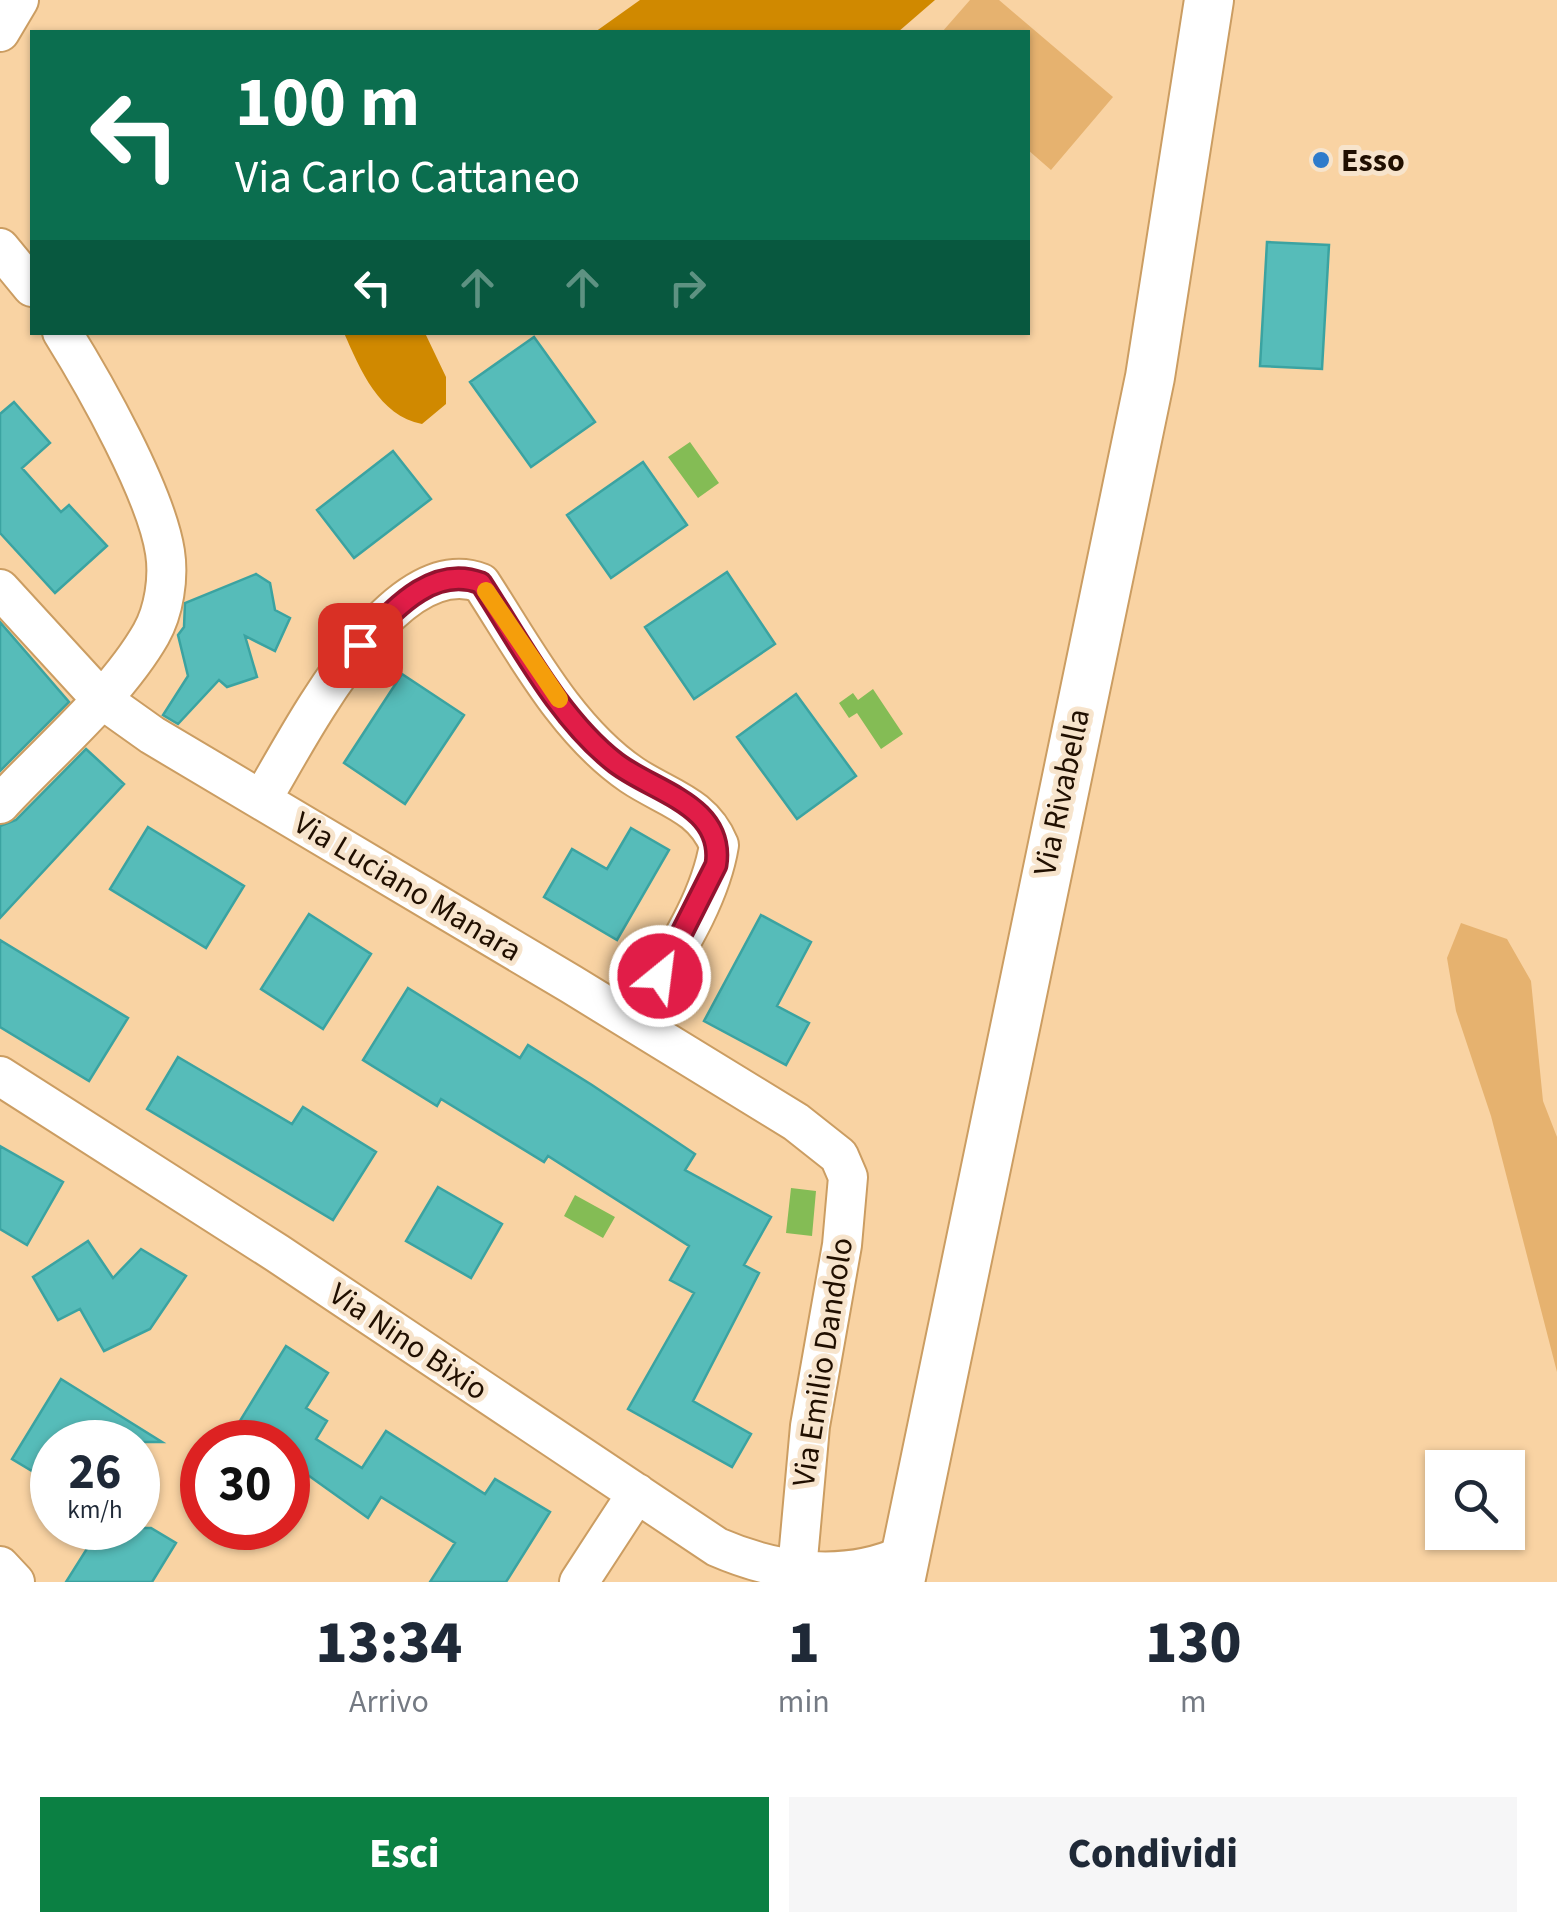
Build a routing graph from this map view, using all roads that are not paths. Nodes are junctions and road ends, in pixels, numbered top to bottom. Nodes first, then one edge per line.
1 (18, 0) edge
2 (1210, 0) edge
3 (0, 32) edge
4 (0, 248) edge
5 (30, 285) edge
6 (64, 335) edge
7 (0, 589) edge
8 (100, 698) junction
9 (262, 799) junction
10 (0, 804) edge
11 (634, 1022) junction
12 (0, 1076) edge
13 (839, 1156) joint
14 (637, 1494) junction
15 (0, 1566) edge
16 (902, 1569) edge
17 (822, 1576) edge
18 (14, 1582) edge
19 (579, 1582) edge

1 - 3 street
2 - 16 street, Via Rivabella
4 - 5 street
6 - 8 street
7 - 8 street, Via Luciano Manara
8 - 9 street, Via Luciano Manara
8 - 10 street
9 - 11 street, Via Luciano Manara
9 - 11 street
11 - 13 street, Via Luciano Manara
12 - 14 street, Via Nino Bixio
13 - 17 street, Via Emilio Dandolo
14 - 17 street, Via Nino Bixio
14 - 19 street
15 - 18 street
16 - 17 street, Via Nino Bixio

